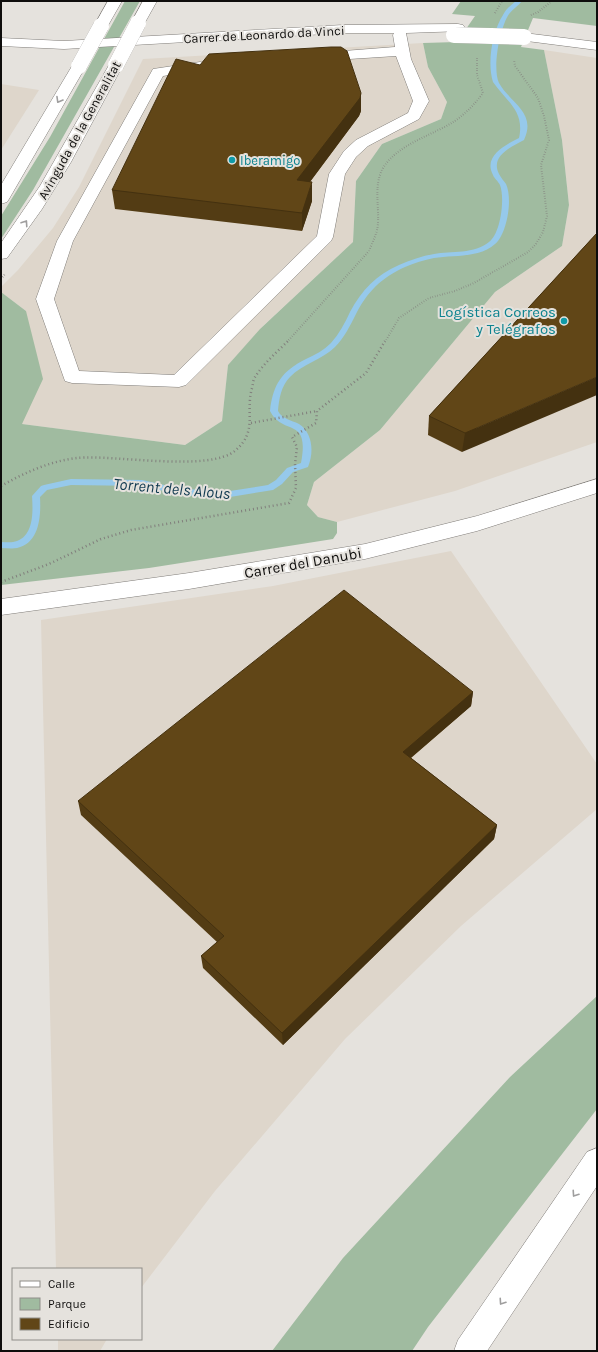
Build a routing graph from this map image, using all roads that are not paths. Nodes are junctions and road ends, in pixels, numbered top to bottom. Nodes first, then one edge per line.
1 (115, 1) edge
2 (150, 1) edge
3 (526, 28) junction
4 (456, 31) junction
5 (597, 39) edge
6 (1, 42) edge
7 (402, 43) junction
8 (597, 46) edge
9 (1, 51) edge
10 (302, 59) edge
11 (216, 65) edge
12 (1, 199) edge
13 (1, 254) edge
14 (597, 486) edge
15 (1, 607) edge
16 (597, 1162) edge
17 (469, 1351) edge

1 -> 12 main road, bridge
13 -> 2 main road, Avinguda de la Generalitat, bridge
3 - 4 main road, Carrer de Leonardo da Vinci, bridge
3 - 5 main road
3 - 8 main road
4 - 6 main road, Carrer de Leonardo da Vinci
4 - 7 main road, Carrer de Leonardo da Vinci
7 - 9 main road, Carrer de Leonardo da Vinci
7 - 10 main road
7 - 11 main road
14 - 15 main road, Carrer del Danubi
16 -> 17 main road

